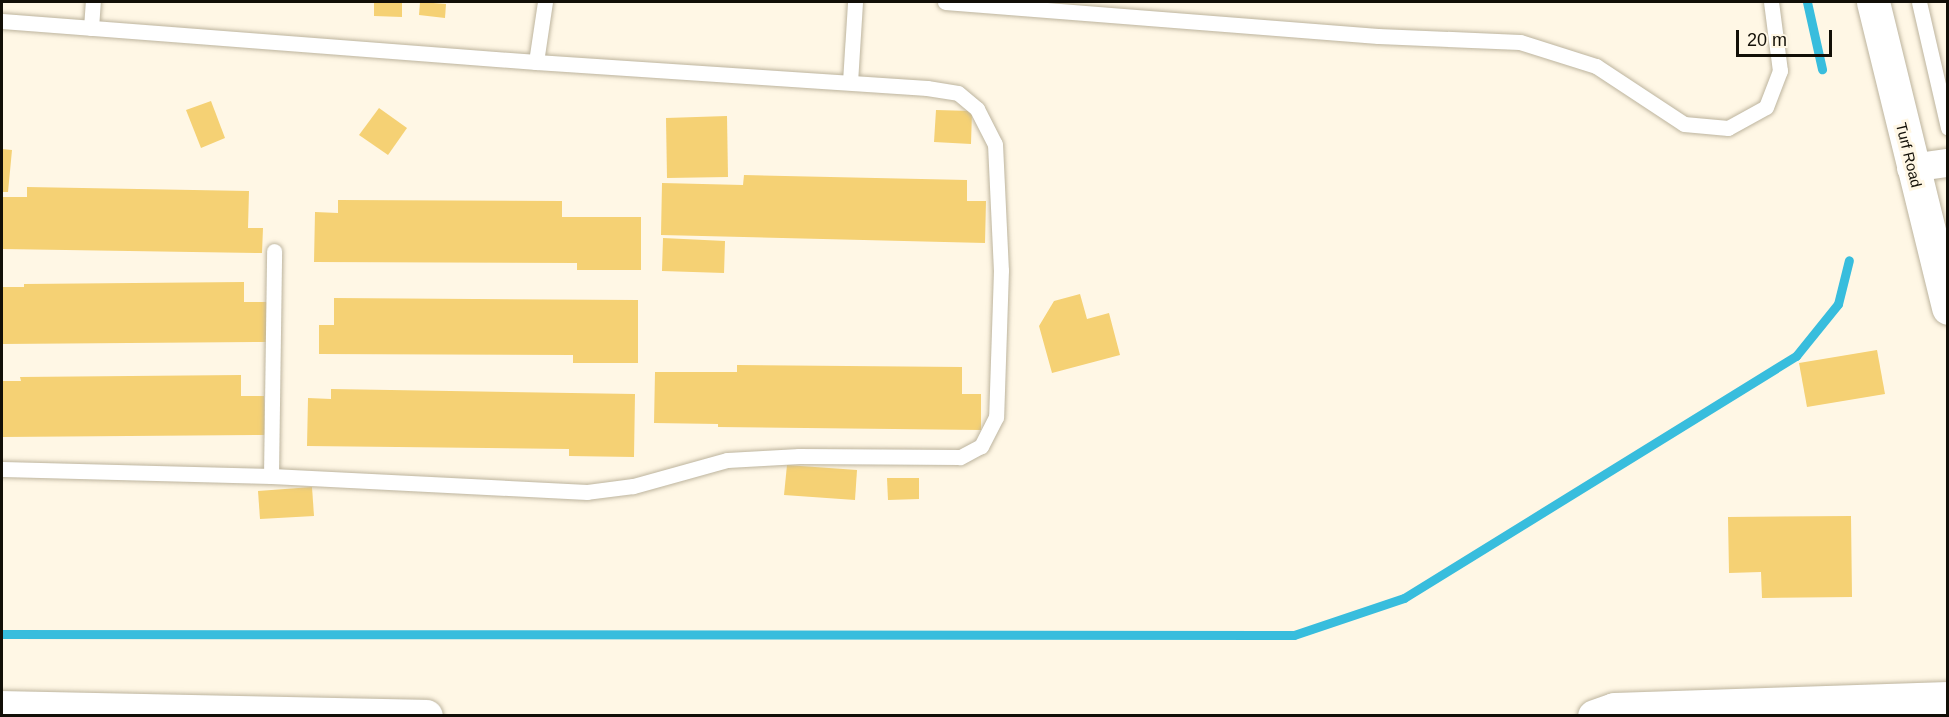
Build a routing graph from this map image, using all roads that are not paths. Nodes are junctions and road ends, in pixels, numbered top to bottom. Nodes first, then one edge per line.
1 (93, 2) edge
2 (544, 2) edge
3 (855, 2) edge
4 (945, 2) edge
5 (1771, 2) edge
6 (1873, 2) edge
7 (1919, 2) edge
8 (2, 21) edge
9 (91, 28) junction
10 (536, 62) junction
11 (850, 82) junction
12 (1947, 128) edge
13 (1947, 163) edge
14 (1911, 168) junction
15 (274, 252) dead end
16 (1947, 308) edge
17 (2, 469) edge
18 (271, 476) junction
19 (1947, 698) edge
20 (2, 707) edge
21 (426, 716) edge
22 (1594, 716) edge

1 - 9 lane
2 - 10 lane
3 - 11 lane
4 - 5 lane
6 - 14 main road, Turf Road
7 - 12 lane
8 - 9 lane
9 - 10 lane
10 - 11 lane
11 - 18 lane
13 - 14 street
14 - 16 main road, Turf Road
15 - 18 lane
17 - 18 lane
19 - 22 main road
20 - 21 main road

